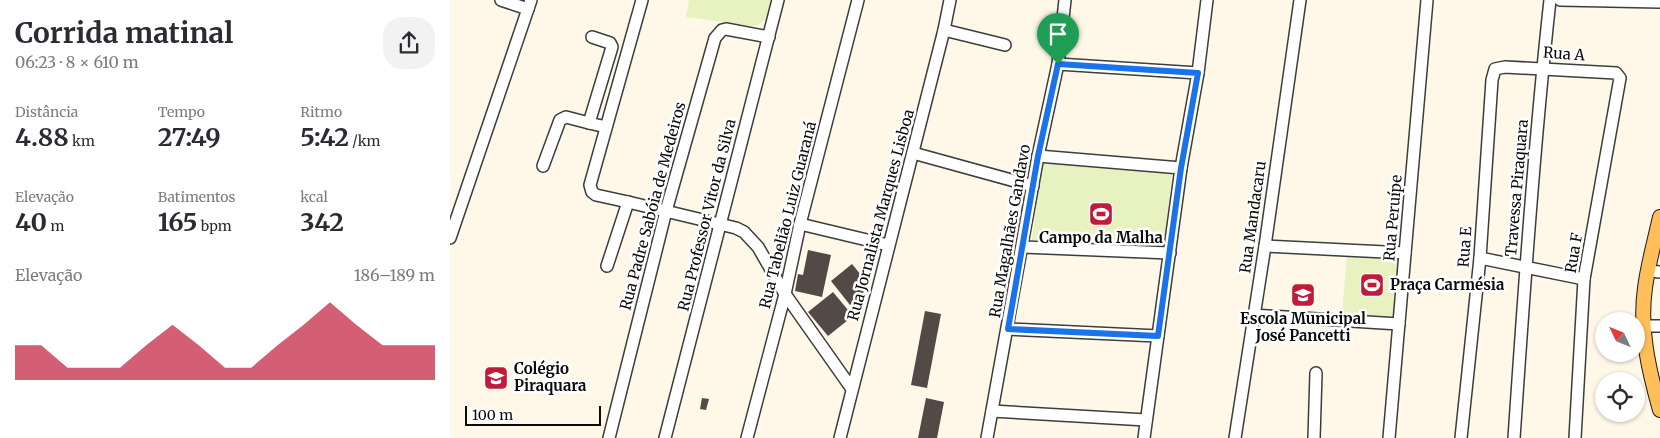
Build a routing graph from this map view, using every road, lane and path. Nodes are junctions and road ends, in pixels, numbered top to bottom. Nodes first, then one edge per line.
1 (501, 0) edge
2 (642, 0) edge
3 (778, 0) edge
4 (858, 0) edge
5 (950, 0) edge
6 (1065, 0) edge
7 (1207, 0) edge
8 (1300, 0) edge
9 (1427, 0) edge
10 (1548, 0) edge
11 (1558, 0) edge
12 (1655, 1) edge
13 (530, 4) edge
14 (944, 30) junction
15 (592, 36) dead end
16 (768, 37) junction
17 (1005, 45) dead end
18 (1058, 64) junction
19 (1505, 67) joint
20 (1542, 68) junction
21 (1198, 73) junction
22 (1620, 76) joint
23 (589, 123) junction
24 (606, 128) junction
25 (913, 153) junction
26 (1038, 156) junction
27 (543, 166) dead end
28 (1181, 168) junction
29 (1033, 186) junction
30 (628, 202) junction
31 (666, 211) junction
32 (1660, 218) edge
33 (719, 224) junction
34 (800, 224) junction
35 (450, 238) edge
36 (888, 245) junction
37 (1023, 246) junction
38 (1265, 246) junction
39 (1405, 253) junction
40 (1170, 254) junction
41 (1480, 258) junction
42 (607, 266) dead end
43 (1526, 268) junction
44 (1654, 272) edge
45 (1584, 279) junction
46 (785, 294) junction
47 (1644, 312) edge
48 (1253, 315) junction
49 (1399, 324) junction
50 (1645, 326) edge
51 (1660, 326) edge
52 (1008, 329) junction
53 (1158, 336) junction
54 (1645, 340) edge
55 (1316, 372) dead end
56 (1656, 382) edge
57 (852, 389) junction
58 (1660, 410) edge
59 (992, 411) junction
60 (1146, 420) junction
61 (609, 438) edge
62 (665, 438) edge
63 (747, 438) edge
64 (840, 438) edge
65 (987, 438) edge
66 (1144, 438) edge
67 (1235, 438) edge
68 (1314, 438) edge
69 (1389, 438) edge
70 (1462, 438) edge
71 (1514, 438) edge
72 (1575, 438) edge

1 - 13 street
2 - 24 street
3 - 16 street, Rua Professor Vitor da Silva
4 - 34 street, Rua Tabelião Luiz Guaraná
5 - 14 street, Rua Jornalista Marques Lisboa
6 - 18 street, Rua Magalhães Gandavo
7 - 21 street
8 - 38 street, Rua Mandacaru
9 - 39 street, Rua Peruípe
10 - 11 street
10 - 20 street, Travessa Piraquara
11 - 12 street
13 - 35 street
14 - 17 street
14 - 25 street, Rua Jornalista Marques Lisboa
15 - 23 street
16 - 31 street, Rua Padre Sabóia de Medeiros
16 - 33 street, Rua Professor Vitor da Silva
18 - 21 street
18 - 26 street, Rua Magalhães Gandavo
19 - 20 street, Rua A
19 - 41 street, Rua E
20 - 22 street, Rua A
20 - 43 street, Travessa Piraquara
21 - 28 street
22 - 45 street, Rua F
23 - 24 street
23 - 27 street
24 - 30 street
25 - 29 street
25 - 36 street, Rua Jornalista Marques Lisboa
26 - 28 street
26 - 29 street, Rua Magalhães Gandavo
28 - 40 street
29 - 37 street, Rua Magalhães Gandavo
30 - 31 street
30 - 42 street
31 - 33 street
31 - 61 street, Rua Padre Sabóia de Medeiros
32 - 44 main road
33 - 46 street
33 - 62 street, Rua Professor Vitor da Silva
34 - 36 street
34 - 46 street, Rua Tabelião Luiz Guaraná
36 - 57 street, Rua Jornalista Marques Lisboa
37 - 40 street
37 - 52 street, Rua Magalhães Gandavo
38 - 39 street
38 - 48 street, Rua Mandacaru
39 - 49 street, Rua Peruípe
40 - 53 street
41 - 43 street
41 - 70 street, Rua E
43 - 45 street
43 - 71 street, Travessa Piraquara
44 - 47 main road
45 - 72 street, Rua F
46 - 57 street
46 - 63 street, Rua Tabelião Luiz Guaraná
48 - 49 street
48 - 67 street, Rua Mandacaru
49 - 69 street, Rua Peruípe
50 - 51 street
52 - 53 street
52 - 59 street, Rua Magalhães Gandavo
53 - 60 street
54 - 56 main road
55 - 68 street
56 - 58 main road
57 - 64 street, Rua Jornalista Marques Lisboa
59 - 60 street
59 - 65 street, Rua Magalhães Gandavo
60 - 66 street

